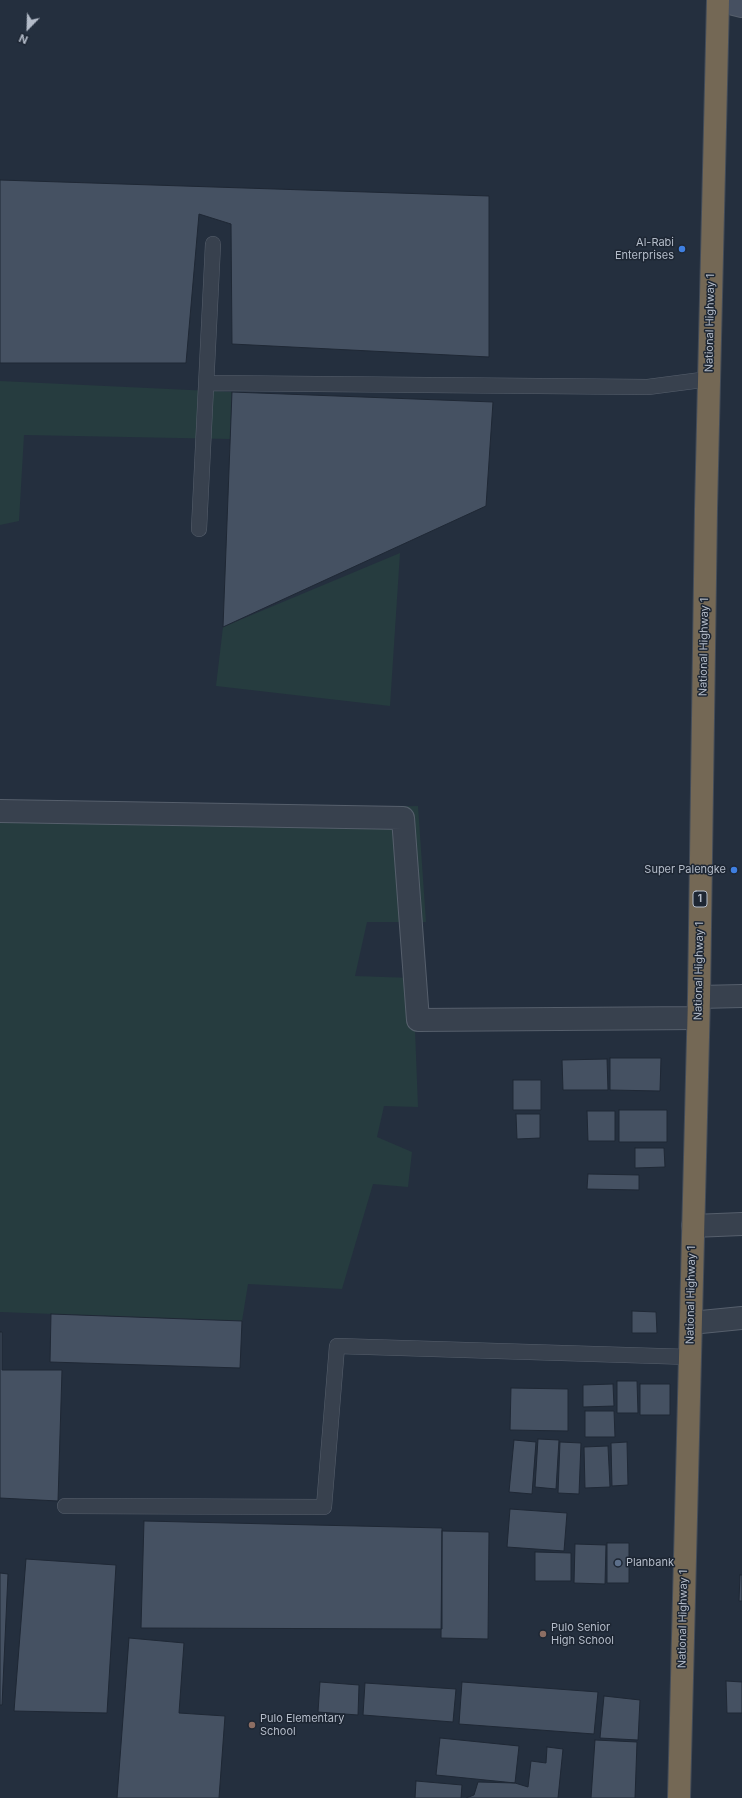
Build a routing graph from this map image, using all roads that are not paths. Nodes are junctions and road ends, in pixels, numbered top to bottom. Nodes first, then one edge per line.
1 (718, 0) edge
2 (742, 6) edge
3 (213, 244) dead end
4 (709, 379) junction
5 (207, 383) junction
6 (199, 529) dead end
7 (0, 811) edge
8 (742, 996) edge
9 (699, 1007) junction
10 (742, 1224) edge
11 (693, 1226) junction
12 (742, 1318) edge
13 (691, 1323) junction
14 (690, 1357) junction
15 (66, 1506) dead end
16 (679, 1798) edge

1 - 2 street
1 - 4 highway, National Highway 1 / 1
3 - 5 lane
4 - 5 lane
4 - 9 highway, National Highway 1 / 1
5 - 6 lane
7 - 9 street
8 - 9 street
9 - 11 highway, National Highway 1 / 1
10 - 11 street
11 - 13 highway, National Highway 1 / 1
12 - 13 street
13 - 14 highway, National Highway 1 / 1
14 - 15 lane
14 - 16 highway, National Highway 1 / 1

